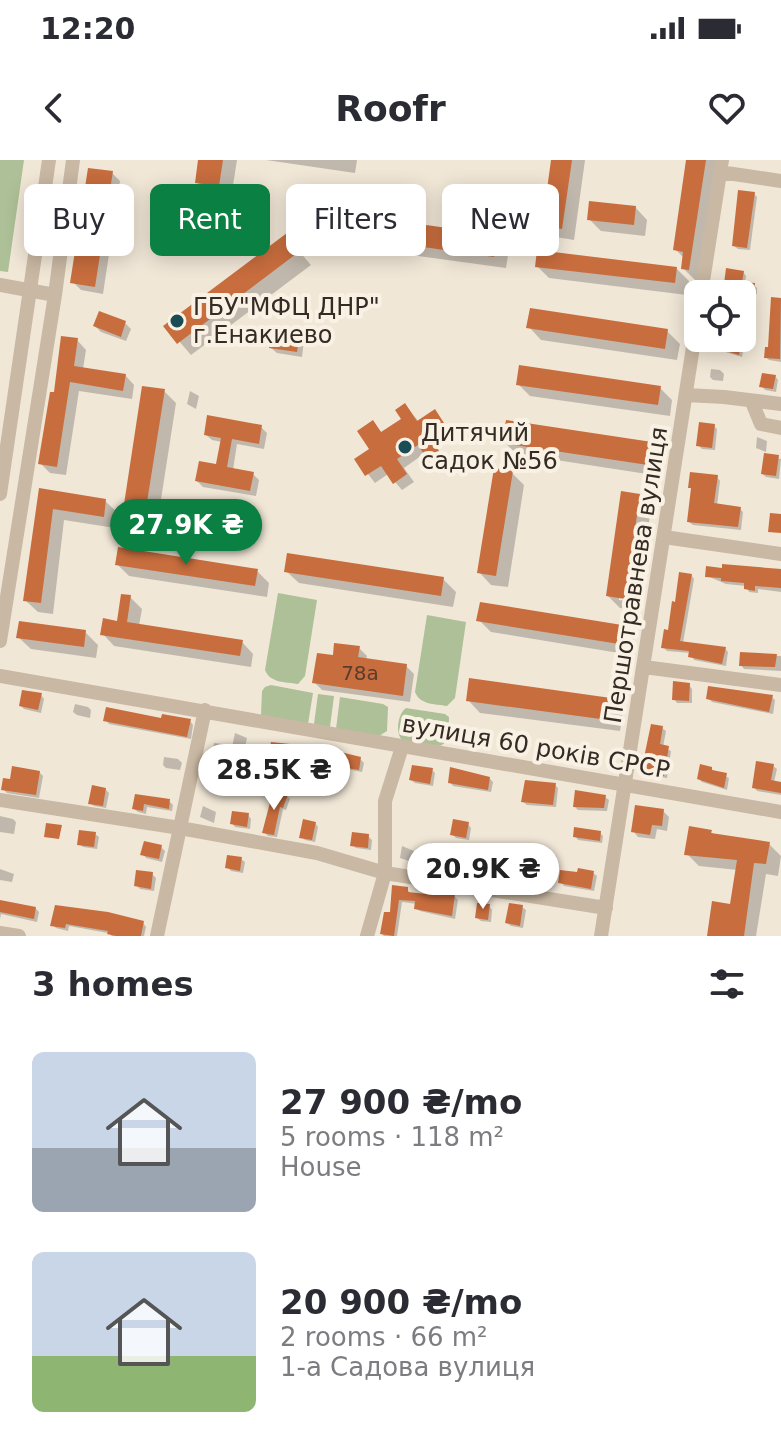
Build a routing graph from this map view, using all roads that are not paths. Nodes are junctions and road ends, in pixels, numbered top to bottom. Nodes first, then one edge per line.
1 (49, 160) edge
2 (73, 160) edge
3 (721, 166) edge
4 (781, 181) edge
5 (703, 280) edge
6 (0, 285) edge
7 (31, 289) junction
8 (55, 295) junction
9 (692, 352) edge
10 (686, 395) junction
11 (752, 402) junction
12 (781, 404) edge
13 (781, 428) edge
14 (0, 494) edge
15 (664, 537) junction
16 (781, 554) edge
17 (6, 569) edge
18 (0, 641) edge
19 (644, 667) junction
20 (0, 676) edge
21 (781, 685) edge
22 (205, 710) junction
23 (402, 747) junction
24 (625, 785) junction
25 (0, 800) edge
26 (781, 812) edge
27 (180, 828) junction
28 (385, 873) junction
29 (606, 908) junction
30 (0, 933) edge
31 (19, 936) edge
32 (157, 936) edge
33 (367, 936) edge
34 (601, 936) edge

1 - 7 street
2 - 8 street
3 - 4 street
3 - 5 street
6 - 7 street
7 - 8 street
7 - 14 street
8 - 17 street
9 - 10 street, Першотравнева вулиця
10 - 11 street
10 - 15 street, Першотравнева вулиця
11 - 12 street
11 - 13 street
15 - 16 street
15 - 19 street, Першотравнева вулиця
17 - 18 street
19 - 21 street
19 - 24 street, Першотравнева вулиця
20 - 22 street, вулиця 60 років СРСР
22 - 23 street, вулиця 60 років СРСР
22 - 27 street
23 - 24 street, вулиця 60 років СРСР
23 - 28 street
24 - 26 street, вулиця 60 років СРСР
24 - 29 street, Першотравнева вулиця
25 - 27 street
27 - 28 street
27 - 32 street
28 - 29 street
28 - 33 street
29 - 34 street, Першотравнева вулиця
30 - 31 street

